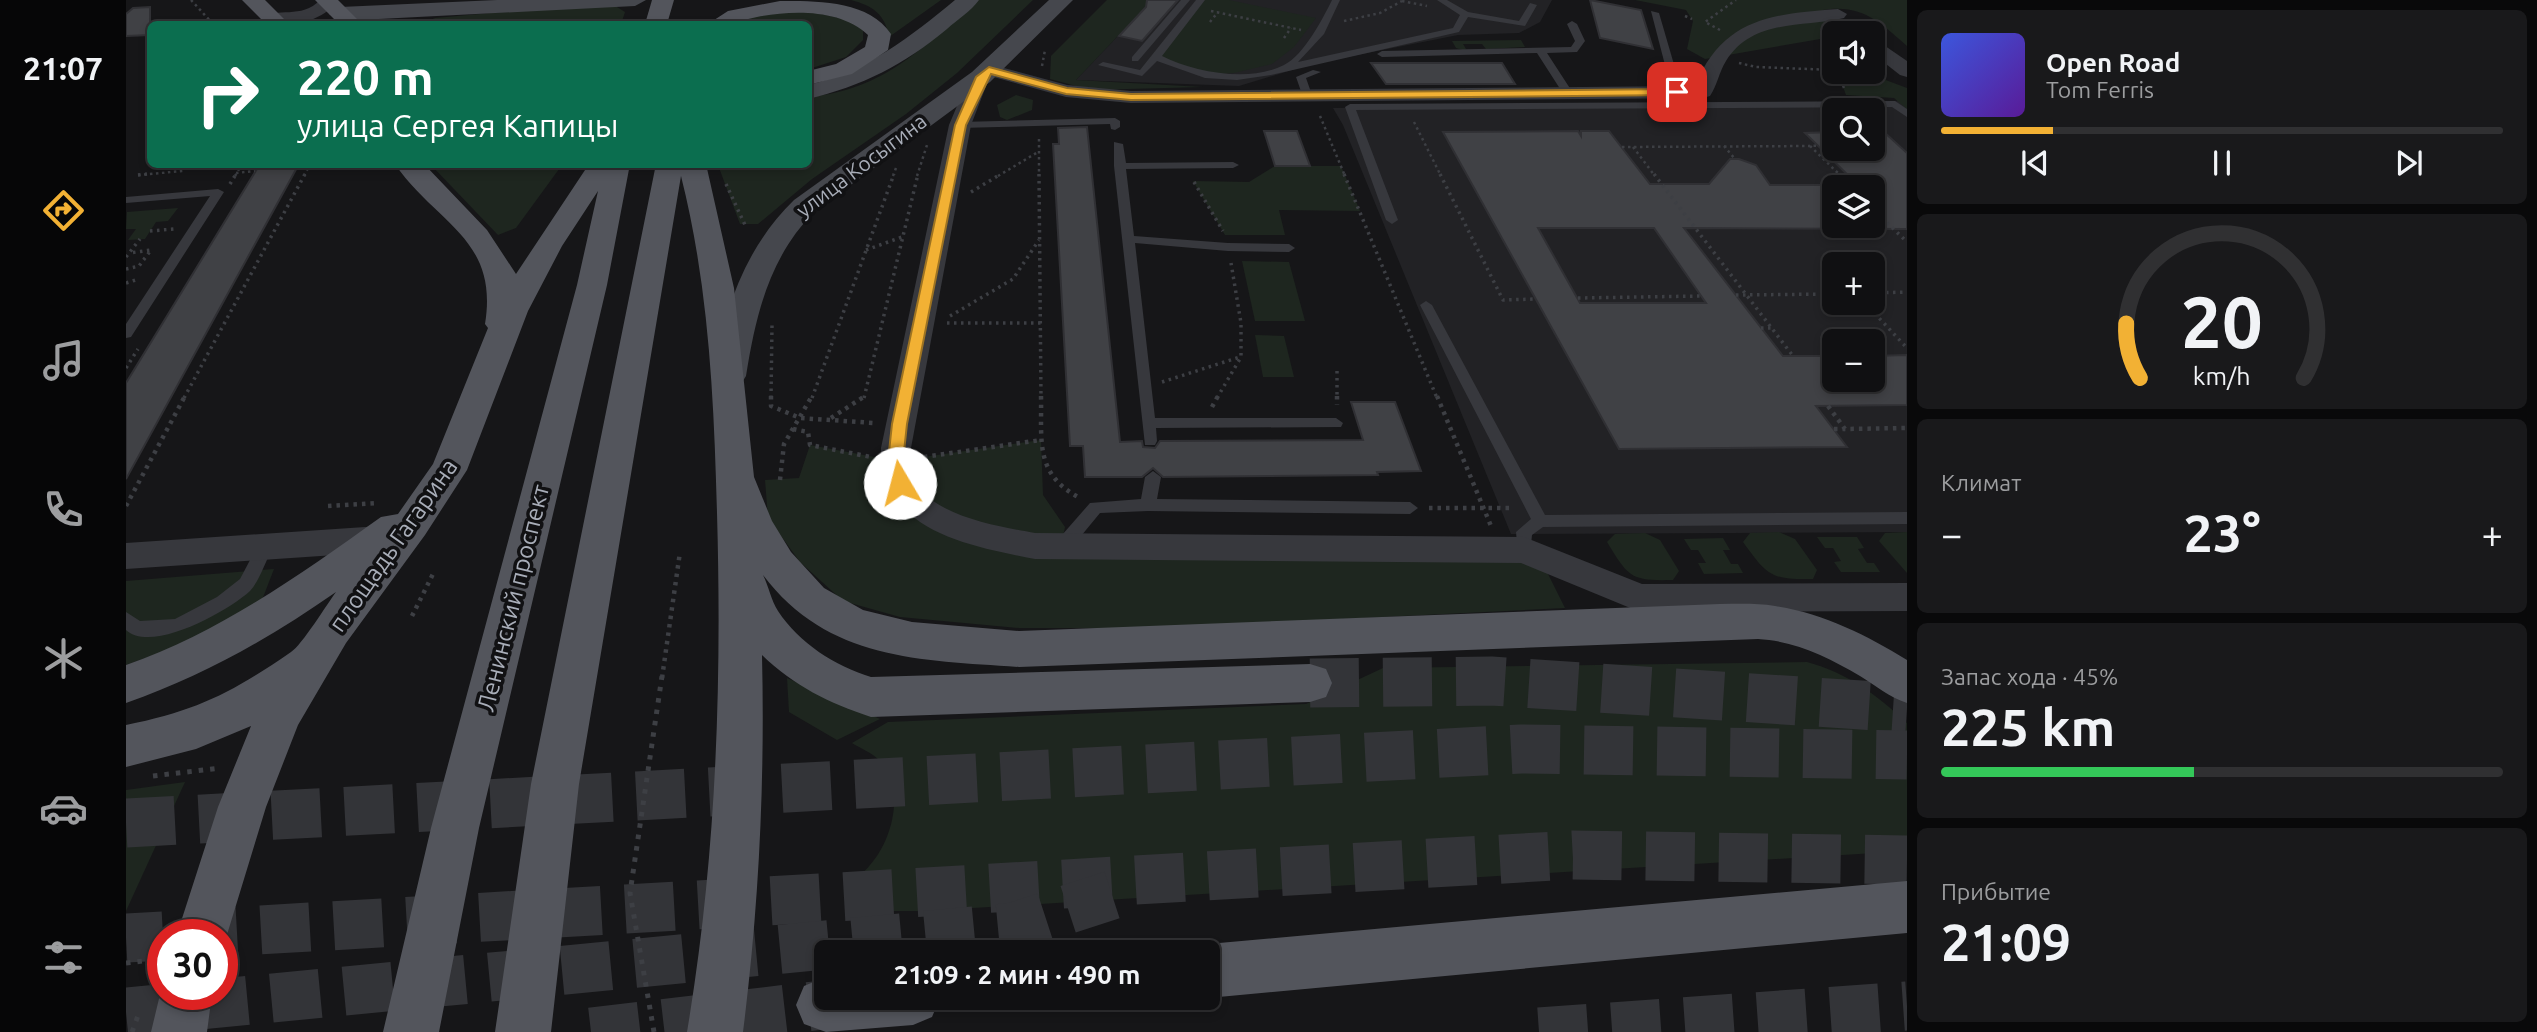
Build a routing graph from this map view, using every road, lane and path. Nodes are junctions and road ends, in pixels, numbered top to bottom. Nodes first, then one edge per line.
1 (191, 0) edge
2 (253, 0) edge
3 (635, 0) edge
4 (663, 0) edge
5 (968, 0) edge
6 (1062, 0) edge
7 (1185, 0) edge
8 (1336, 0) edge
9 (1441, 0) edge
10 (1736, 0) edge
11 (597, 1) edge
12 (1402, 1) edge
13 (1198, 4) edge
14 (1534, 5) dead end
15 (1842, 7) edge
16 (461, 9) junction
17 (336, 10) edge
18 (1218, 12) junction
19 (1654, 13) dead end
20 (1465, 14) junction
21 (1685, 16) dead end
22 (1692, 19) dead end
23 (707, 20) edge
24 (210, 21) edge
25 (274, 21) edge
26 (282, 21) edge
27 (413, 21) edge
28 (657, 21) edge
29 (1210, 23) dead end
30 (1326, 24) junction
31 (1572, 24) dead end
32 (1291, 28) junction
33 (933, 29) junction
34 (1319, 34) junction
35 (1284, 38) dead end
36 (1734, 38) junction
37 (1540, 50) junction
38 (1885, 53) edge
39 (1382, 54) dead end
40 (1156, 57) junction
41 (1717, 58) junction
42 (1135, 59) dead end
43 (1103, 65) dead end
44 (1288, 67) junction
45 (1822, 69) edge
46 (1907, 71) edge
47 (1316, 72) dead end
48 (985, 74) junction
49 (812, 77) edge
50 (812, 78) edge
51 (812, 91) edge
52 (1677, 92) junction
53 (1567, 93) junction
54 (1317, 99) junction
55 (1351, 111) junction
56 (1907, 114) edge
57 (1320, 116) junction
58 (1412, 119) dead end
59 (920, 121) junction
60 (1039, 122) junction
61 (960, 125) junction
62 (1115, 127) dead end
63 (1118, 144) dead end
64 (1724, 146) junction
65 (1810, 146) junction
66 (1822, 146) edge
67 (1622, 147) dead end
68 (1633, 147) junction
69 (917, 152) dead end
70 (1039, 152) junction
71 (1735, 159) dead end
72 (1233, 165) dead end
73 (1120, 166) junction
74 (1174, 166) junction
75 (239, 168) edge
76 (308, 168) edge
77 (412, 168) edge
78 (600, 168) edge
79 (616, 168) edge
80 (669, 168) edge
81 (693, 168) edge
82 (183, 171) dead end
83 (255, 172) dead end
84 (236, 173) junction
85 (138, 175) dead end
86 (1840, 175) edge
87 (885, 176) dead end
88 (723, 177) dead end
89 (229, 186) dead end
90 (126, 200) edge
91 (943, 208) junction
92 (1392, 220) dead end
93 (1885, 221) edge
94 (745, 225) dead end
95 (902, 237) junction
96 (140, 239) dead end
97 (1040, 239) junction
98 (1128, 239) junction
99 (1907, 242) edge
100 (1228, 247) junction
101 (1289, 248) dead end
102 (866, 250) junction
103 (128, 255) edge
104 (126, 269) edge
105 (1907, 292) edge
106 (1885, 293) edge
107 (1822, 294) edge
108 (1736, 295) dead end
109 (1749, 295) junction
110 (1701, 296) dead end
111 (1649, 297) junction
112 (1578, 298) dead end
113 (1536, 299) dead end
114 (1652, 303) dead end
115 (1426, 305) dead end
116 (1877, 315) edge
117 (772, 323) dead end
118 (1041, 323) junction
119 (1761, 328) dead end
120 (1772, 328) junction
121 (126, 334) edge
122 (499, 337) junction
123 (1907, 348) edge
124 (1793, 356) dead end
125 (1241, 357) junction
126 (1337, 371) dead end
127 (729, 376) junction
128 (1144, 388) junction
129 (1828, 406) dead end
130 (800, 418) junction
131 (830, 420) junction
132 (1148, 423) junction
133 (1203, 423) junction
134 (1336, 423) joint
135 (900, 424) junction
136 (1907, 428) edge
137 (1834, 429) dead end
138 (1844, 429) junction
139 (1150, 441) dead end
140 (735, 477) junction
141 (1153, 477) dead end
142 (780, 480) dead end
143 (1148, 505) junction
144 (126, 506) edge
145 (328, 506) dead end
146 (1096, 507) junction
147 (1410, 508) dead end
148 (1428, 508) dead end
149 (1484, 509) junction
150 (1907, 518) edge
151 (1540, 521) junction
152 (382, 533) junction
153 (265, 547) junction
154 (739, 547) junction
155 (1061, 548) junction
156 (1513, 550) junction
157 (680, 552) dead end
158 (126, 556) edge
159 (433, 573) dead end
160 (1907, 597) edge
161 (412, 616) dead end
162 (126, 619) edge
163 (321, 647) junction
164 (126, 684) edge
165 (1310, 684) tunnel mouth
166 (1907, 684) edge
167 (132, 762) edge
168 (226, 767) dead end
169 (1907, 907) edge
170 (208, 919) edge
171 (126, 963) edge
172 (147, 969) edge
173 (1220, 970) edge
174 (177, 1010) edge
175 (179, 1032) edge
176 (411, 1032) edge
177 (523, 1032) edge
178 (654, 1032) edge
179 (715, 1032) edge

1 - 24 path
2 - 25 main road
3 - 11 main road
4 - 28 main road
5 - 33 main road
6 - 48 main road, улица Косыгина
7 - 42 lane
8 - 30 lane
9 - 20 lane
10 - 36 path
11 - 16 main road
12 - 30 path
13 - 18 path
13 - 40 lane
14 - 20 lane
15 - 36 street
16 - 17 main road
16 - 27 main road
17 - 26 street
18 - 29 path
18 - 32 path
19 - 52 lane
20 - 44 lane
21 - 22 path
23 - 49 main road
30 - 34 lane
31 - 37 lane
32 - 34 path
32 - 35 path
33 - 50 main road
33 - 51 main road
34 - 44 lane
36 - 41 street
37 - 39 lane
37 - 53 lane
38 - 46 street
40 - 43 lane
40 - 44 lane
41 - 45 path
41 - 52 street
47 - 54 lane
48 - 54 street
48 - 59 main road, улица Косыгина
48 - 61 street
52 - 53 street
53 - 54 street
54 - 55 lane
54 - 57 path
55 - 56 lane
55 - 57 path
55 - 92 lane
57 - 149 path
58 - 113 path
59 - 61 street
59 - 127 main road, улица Косыгина
60 - 61 lane
60 - 62 lane
60 - 70 path
61 - 91 street
63 - 73 lane
64 - 65 path
64 - 68 path
64 - 71 path
65 - 66 path
65 - 86 path
67 - 68 path
68 - 109 path
69 - 95 path
70 - 91 path
70 - 97 path
72 - 74 lane
73 - 74 lane
73 - 98 lane
74 - 100 path
75 - 84 path
76 - 144 path
77 - 122 main road
78 - 122 main road, площадь Гагарина
79 - 176 main road, Ленинский проспект
80 - 177 main road
81 - 127 main road
82 - 85 path
83 - 84 path
84 - 89 path
87 - 102 path
88 - 94 path
90 - 121 lane
91 - 135 street
93 - 99 path
95 - 102 path
95 - 131 path
96 - 103 path
97 - 118 path
97 - 118 path
98 - 100 lane
98 - 128 lane
100 - 101 lane
100 - 125 path
102 - 130 path
103 - 104 path
105 - 106 path
107 - 109 path
108 - 109 path
109 - 120 path
110 - 111 path
111 - 112 path
111 - 114 path
115 - 151 lane
116 - 123 path
117 - 130 path
118 - 146 path
119 - 120 path
120 - 124 path
122 - 152 main road, площадь Гагарина
125 - 128 path
125 - 133 path
126 - 134 path
127 - 140 main road
128 - 132 lane
129 - 138 path
130 - 131 path
130 - 142 path
131 - 135 path
132 - 133 lane
132 - 139 lane
133 - 134 lane
135 - 155 street
136 - 138 path
137 - 138 path
140 - 154 main road
140 - 166 main road
141 - 143 lane
143 - 146 lane
143 - 147 lane
145 - 152 path
146 - 155 lane
148 - 149 path
149 - 156 path
150 - 151 lane
151 - 156 lane
152 - 153 street
152 - 163 main road, площадь Гагарина
152 - 164 main road
153 - 158 street
153 - 162 lane
154 - 165 main road
154 - 179 main road
155 - 156 street
156 - 160 street
157 - 178 path
159 - 161 path
163 - 167 main road
163 - 170 main road, площадь Гагарина
167 - 168 path
169 - 173 main road
171 - 172 path
174 - 175 main road

